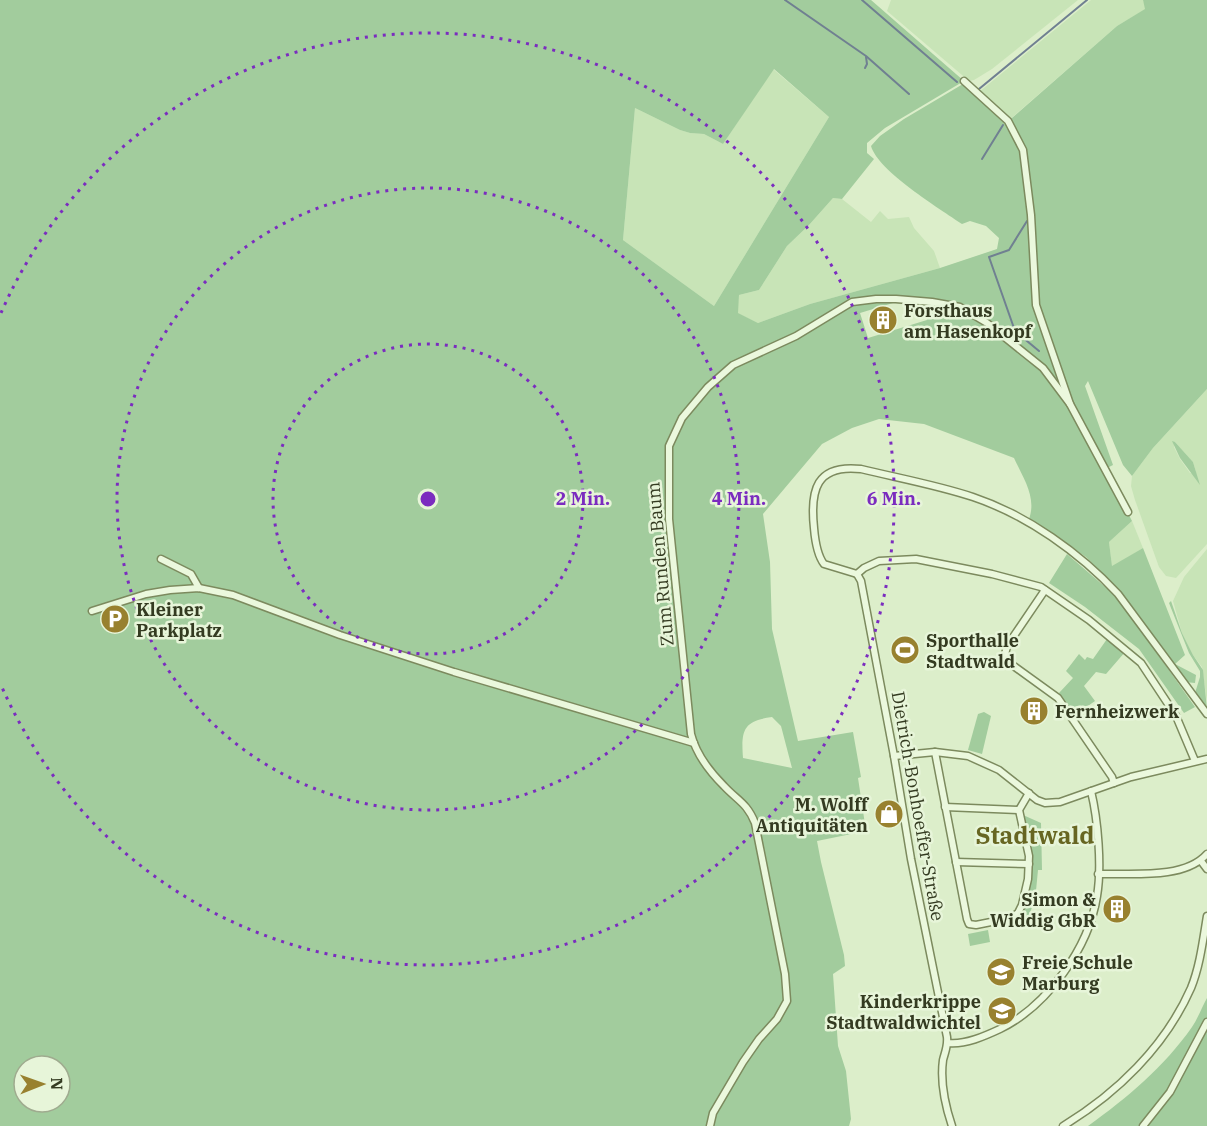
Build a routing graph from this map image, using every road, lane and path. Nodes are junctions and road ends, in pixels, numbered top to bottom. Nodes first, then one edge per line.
1 (964, 81) dead end
2 (1070, 404) junction
3 (1128, 512) dead end
4 (161, 559) dead end
5 (857, 574) junction
6 (199, 588) junction
7 (1045, 590) junction
8 (92, 611) dead end
9 (1207, 714) edge
10 (694, 743) junction
11 (935, 752) junction
12 (894, 756) junction
13 (1207, 759) edge
14 (1195, 761) junction
15 (1114, 783) junction
16 (1091, 791) junction
17 (1029, 793) junction
18 (945, 807) junction
19 (1019, 810) junction
20 (1207, 854) edge
21 (1201, 861) junction
22 (956, 862) junction
23 (1029, 864) junction
24 (1207, 869) edge
25 (1098, 874) junction
26 (1207, 916) edge
27 (1207, 1022) edge
28 (948, 1043) junction
29 (710, 1126) edge
30 (952, 1126) edge
31 (1063, 1126) edge
32 (1143, 1126) edge

1 - 2 street
2 - 3 street
2 - 10 street, Zum Runden Baum
4 - 6 street
5 - 7 street
5 - 9 street
5 - 12 street, Dietrich-Bonhoeffer-Straße
6 - 8 street
6 - 10 street
7 - 14 street
7 - 15 street
10 - 29 street, Zum Runden Baum
11 - 12 street
11 - 17 street
11 - 18 street
12 - 28 street, Dietrich-Bonhoeffer-Straße
13 - 14 street
14 - 15 street
15 - 16 street
16 - 17 street
16 - 25 street
17 - 19 street
18 - 19 street
18 - 22 street
19 - 23 street
20 - 21 street
21 - 24 street
21 - 25 street
22 - 23 street
22 - 23 street
25 - 28 street
26 - 31 street
27 - 32 street
28 - 30 street

